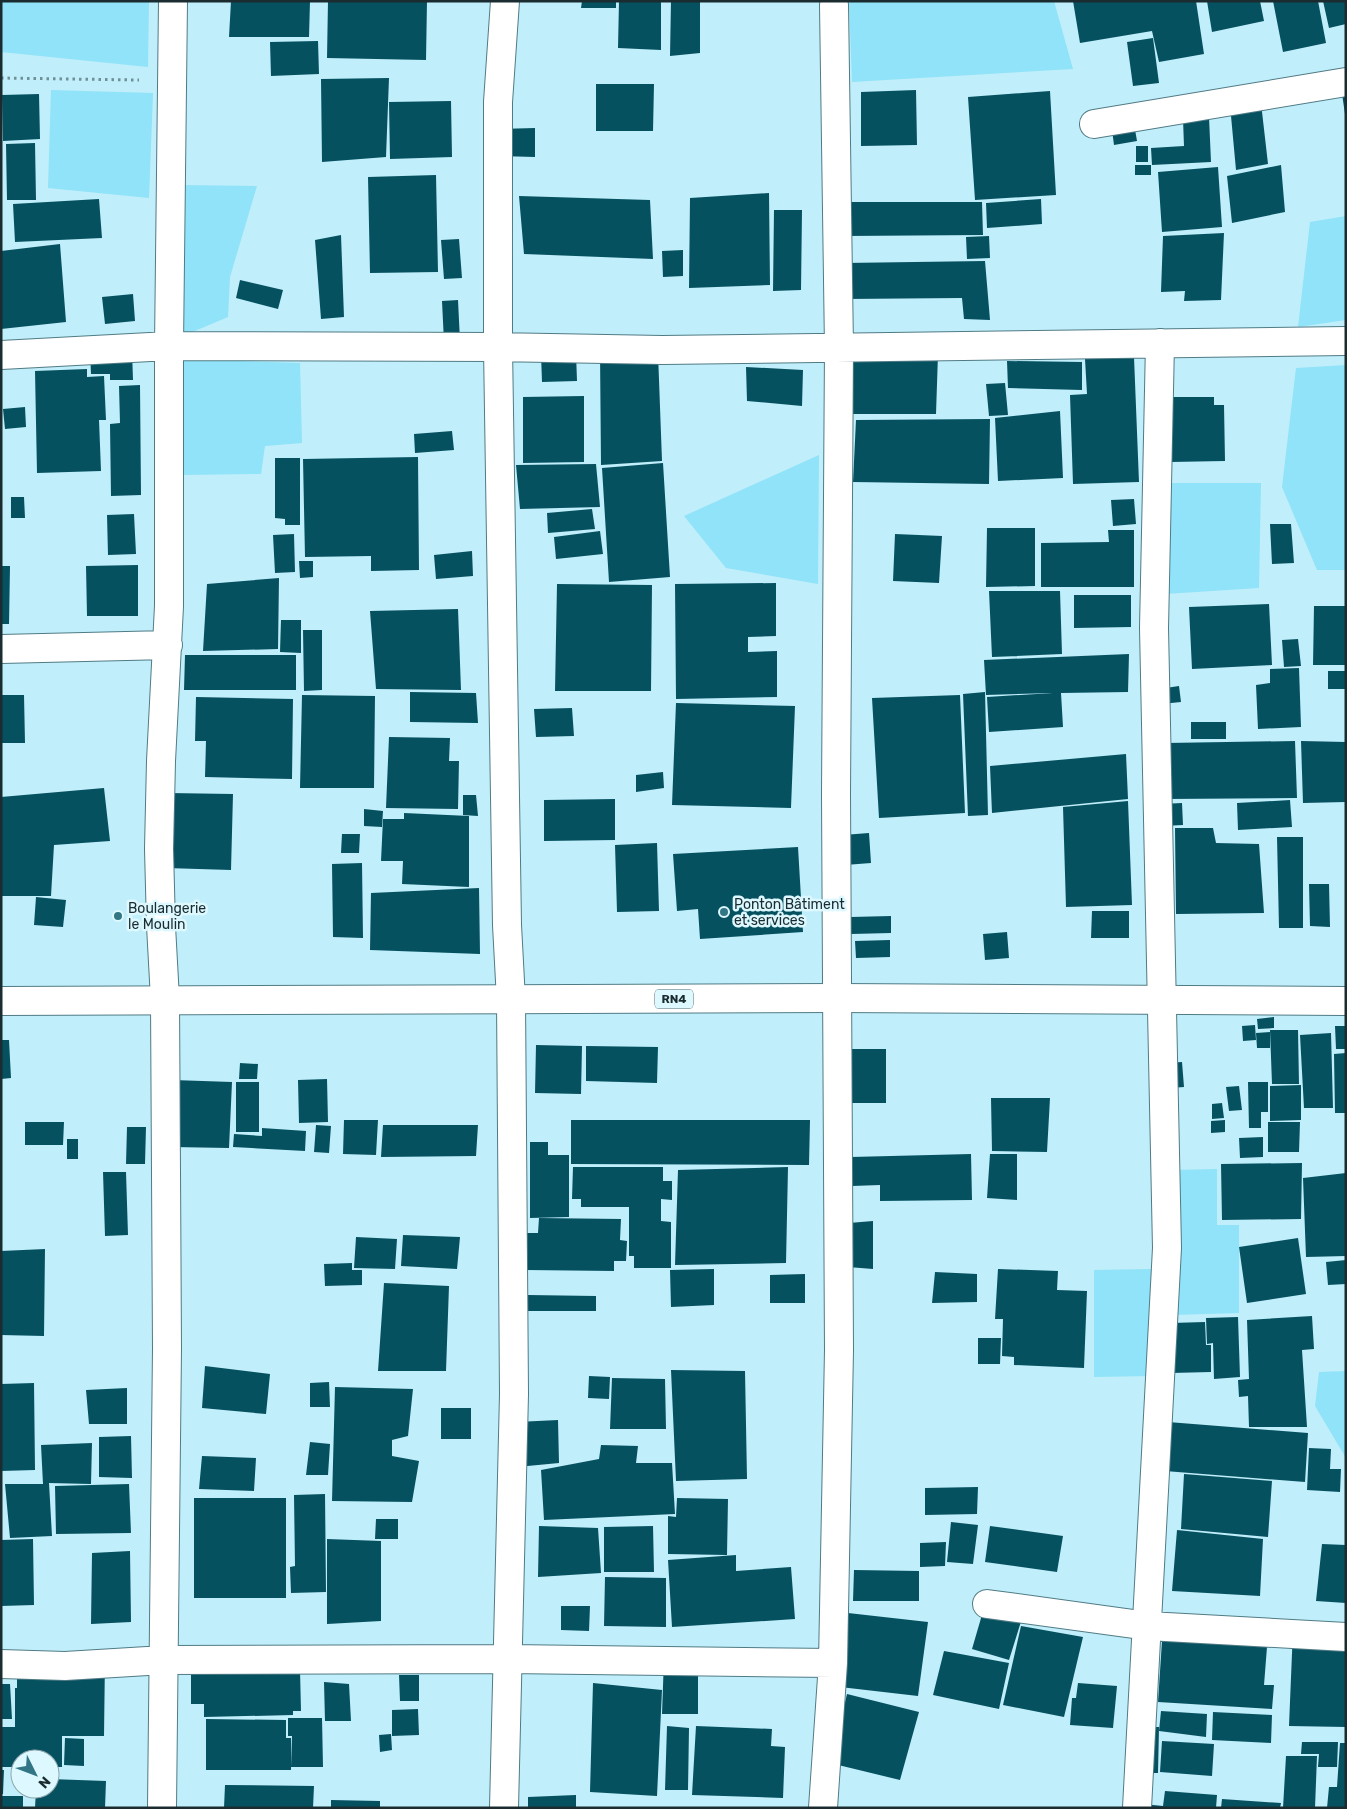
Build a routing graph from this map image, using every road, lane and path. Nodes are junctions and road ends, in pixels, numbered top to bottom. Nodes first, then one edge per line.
1 (173, 1) edge
2 (505, 1) edge
3 (834, 5) dead end
4 (1, 78) edge
5 (172, 80) junction
6 (1346, 82) edge
7 (1094, 124) dead end
8 (1346, 341) edge
9 (1160, 343) junction
10 (169, 346) junction
11 (498, 347) junction
12 (839, 348) junction
13 (1, 355) edge
14 (168, 645) junction
15 (1, 649) edge
16 (837, 998) junction
17 (165, 999) junction
18 (510, 1000) junction
19 (1162, 1000) junction
20 (1, 1001) edge
21 (1346, 1001) edge
22 (987, 1604) dead end
23 (1148, 1626) junction
24 (1346, 1638) edge
25 (164, 1660) junction
26 (506, 1660) junction
27 (833, 1663) junction
28 (1, 1664) edge
29 (162, 1808) edge
30 (504, 1808) edge
31 (823, 1808) edge
32 (1137, 1808) edge

1 - 5 main road
2 - 11 main road
3 - 12 main road
4 - 5 path
5 - 10 main road
6 - 7 main road
8 - 9 main road
9 - 12 main road
9 - 19 main road
10 - 11 main road
10 - 13 main road
10 - 14 main road
11 - 12 main road
11 - 18 main road
12 - 16 main road
14 - 15 main road
14 - 17 main road
16 - 18 main road, RN4
16 - 19 main road, RN4
16 - 27 main road
17 - 18 main road, RN4
17 - 20 main road, RN4
17 - 25 main road
18 - 26 main road
19 - 21 main road, RN4
19 - 23 main road
22 - 23 main road
23 - 24 main road
23 - 32 main road
25 - 26 main road
25 - 28 main road
25 - 29 main road
26 - 27 main road
26 - 30 main road
27 - 31 main road

